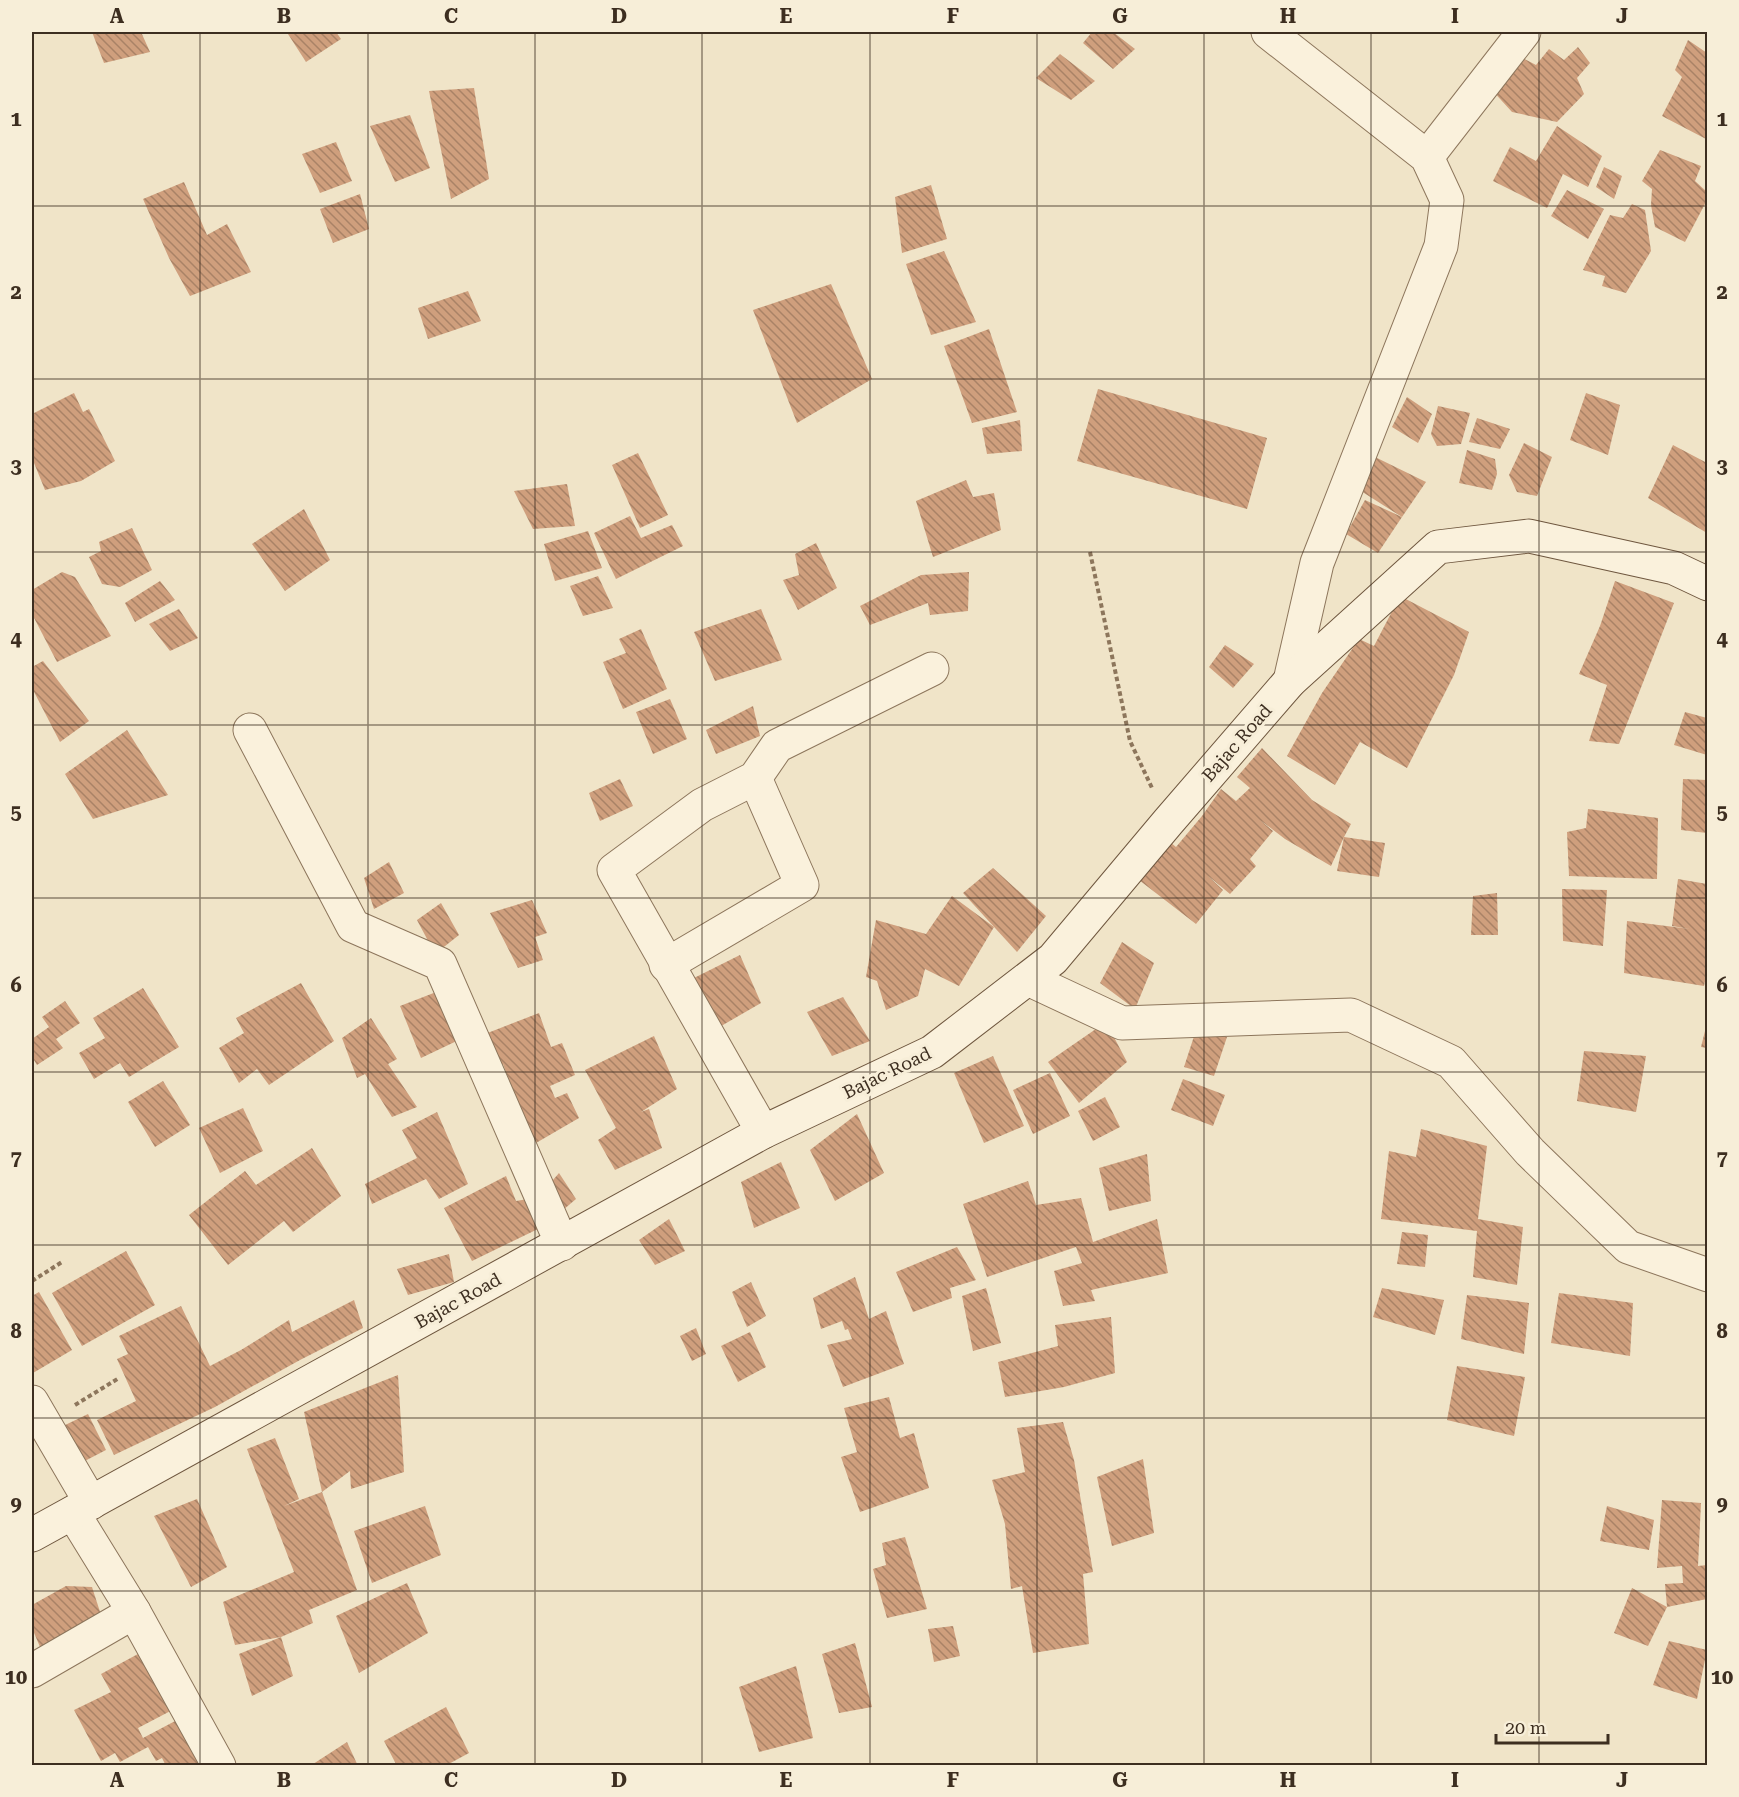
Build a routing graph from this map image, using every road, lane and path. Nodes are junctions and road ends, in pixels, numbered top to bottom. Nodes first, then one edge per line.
1 (1268, 32) edge
2 (1524, 32) edge
3 (1427, 157) junction
4 (1090, 552) dead end
5 (1707, 584) edge
6 (932, 669) dead end
7 (1290, 681) junction
8 (250, 730) dead end
9 (755, 778) junction
10 (1168, 822) junction
11 (666, 965) junction
12 (1028, 979) junction
13 (763, 1132) junction
14 (562, 1244) junction
15 (62, 1262) dead end
16 (1707, 1275) edge
17 (32, 1281) edge
18 (119, 1378) dead end
19 (38, 1413) edge
20 (82, 1508) junction
21 (32, 1535) edge
22 (134, 1612) junction
23 (32, 1671) edge
24 (219, 1766) edge

1 - 3 street
2 - 3 street
3 - 7 street
4 - 10 path
5 - 7 street, Bajac Road
6 - 9 street
7 - 10 street, Bajac Road
8 - 14 street
9 - 11 street
9 - 11 street
10 - 12 street, Bajac Road
11 - 13 street
12 - 13 street, Bajac Road
12 - 16 street
13 - 14 street, Bajac Road
14 - 20 street, Bajac Road
15 - 17 path
18 - 19 path
19 - 20 street
20 - 21 street, Bajac Road
20 - 22 street
22 - 23 street
22 - 24 street

